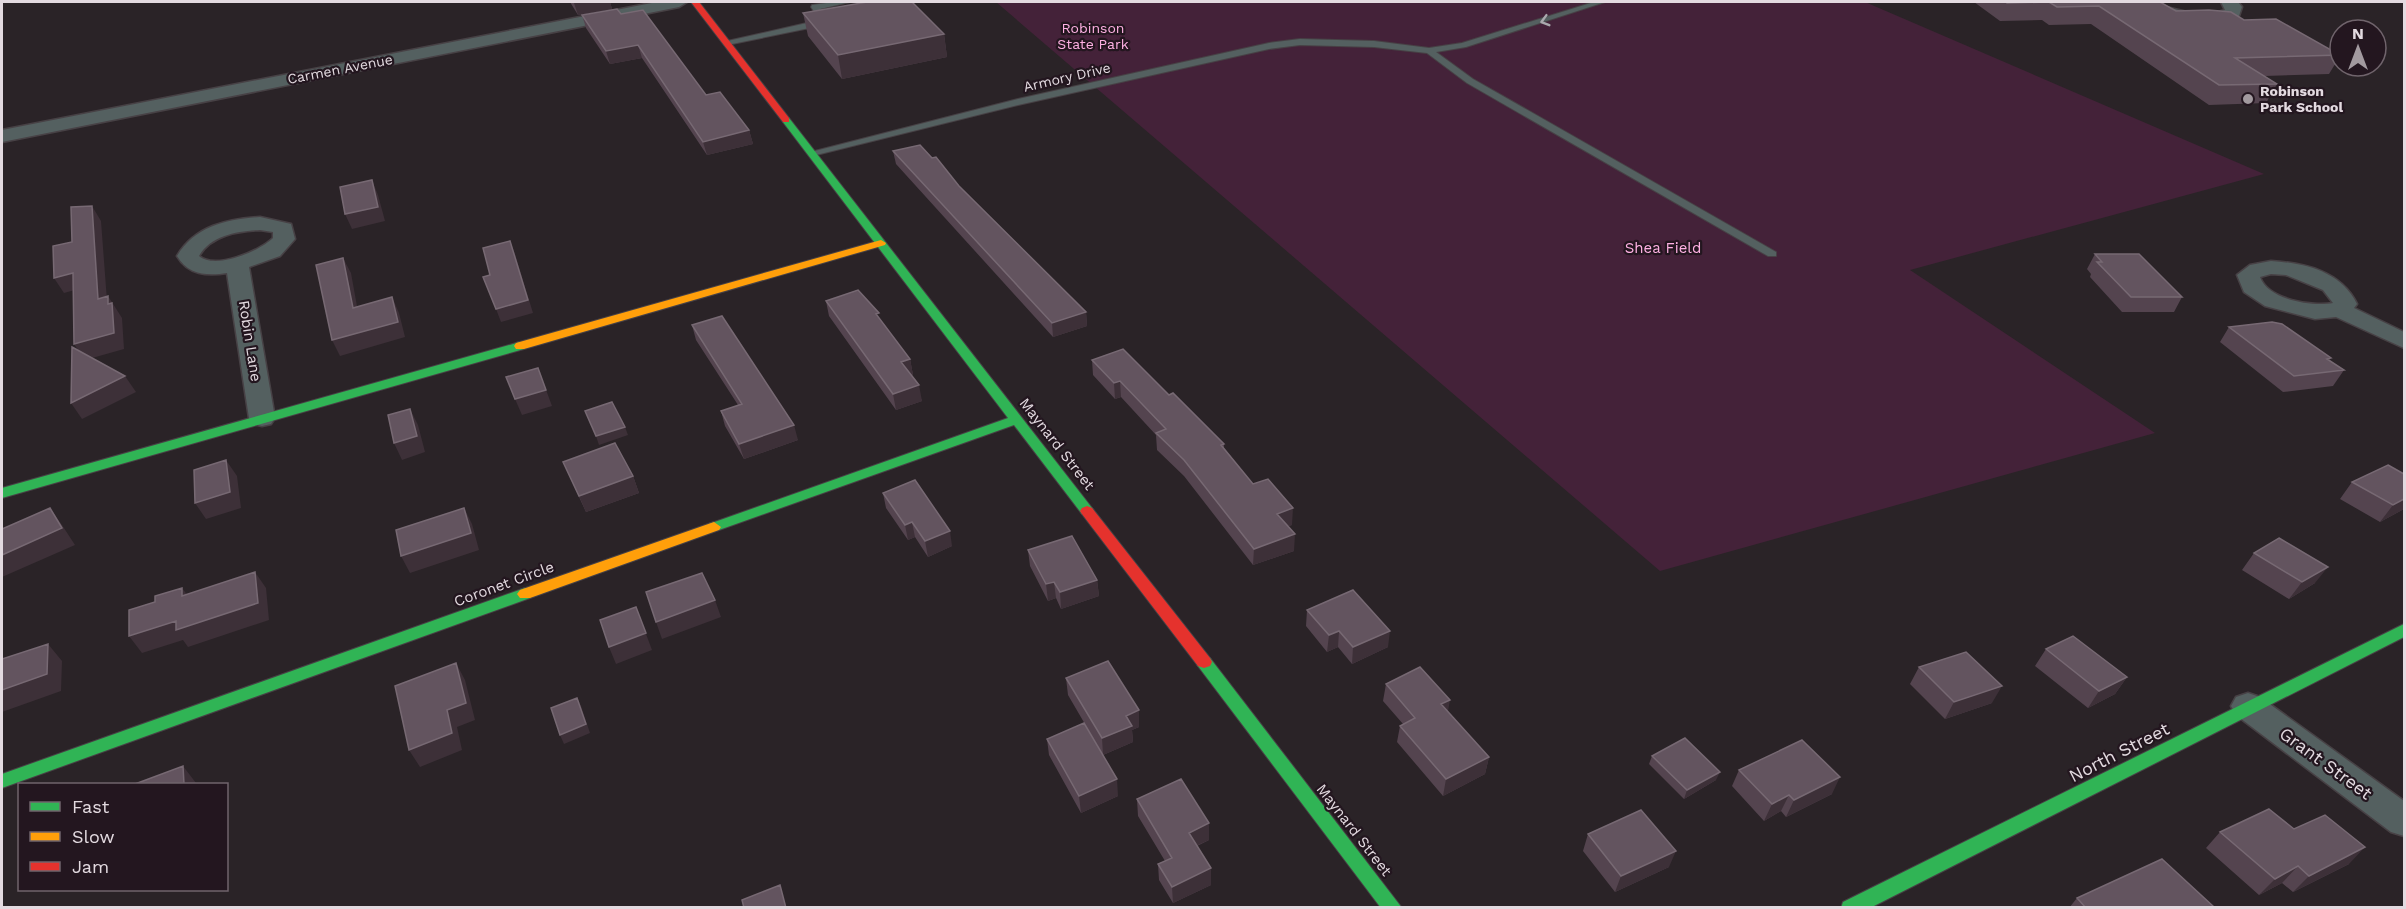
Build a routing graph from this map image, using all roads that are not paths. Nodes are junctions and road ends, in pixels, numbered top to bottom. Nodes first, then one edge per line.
1 (680, 2) edge
2 (695, 2) edge
3 (846, 2) edge
4 (1601, 2) edge
5 (2138, 2) edge
6 (2229, 2) edge
7 (838, 19) edge
8 (826, 21) junction
9 (727, 42) junction
10 (1429, 51) junction
11 (2, 136) edge
12 (812, 153) junction
13 (881, 243) junction
14 (1772, 254) dead end
15 (237, 264) dead end
16 (2339, 310) dead end
17 (2404, 341) edge
18 (262, 418) junction
19 (1017, 418) junction
20 (2, 493) edge
21 (2404, 630) edge
22 (2248, 706) junction
23 (2, 781) edge
24 (2404, 820) edge
25 (1393, 908) edge
26 (1850, 908) edge

1 - 11 street, Carmen Avenue
2 - 9 street, Maynard Street
3 - 8 lane
4 -> 10 lane
5 - 6 street
7 - 8 lane
8 - 9 lane
9 - 12 street, Maynard Street
10 - 12 lane, Armory Drive
10 - 14 lane
12 - 13 street, Maynard Street
13 - 18 street
13 - 19 street, Maynard Street
15 - 18 street, Robin Lane
16 - 17 street
18 - 20 street
19 - 23 street, Coronet Circle
19 - 25 street, Maynard Street
21 - 22 street, North Street
22 - 24 street, Grant Street
22 - 26 street, North Street

